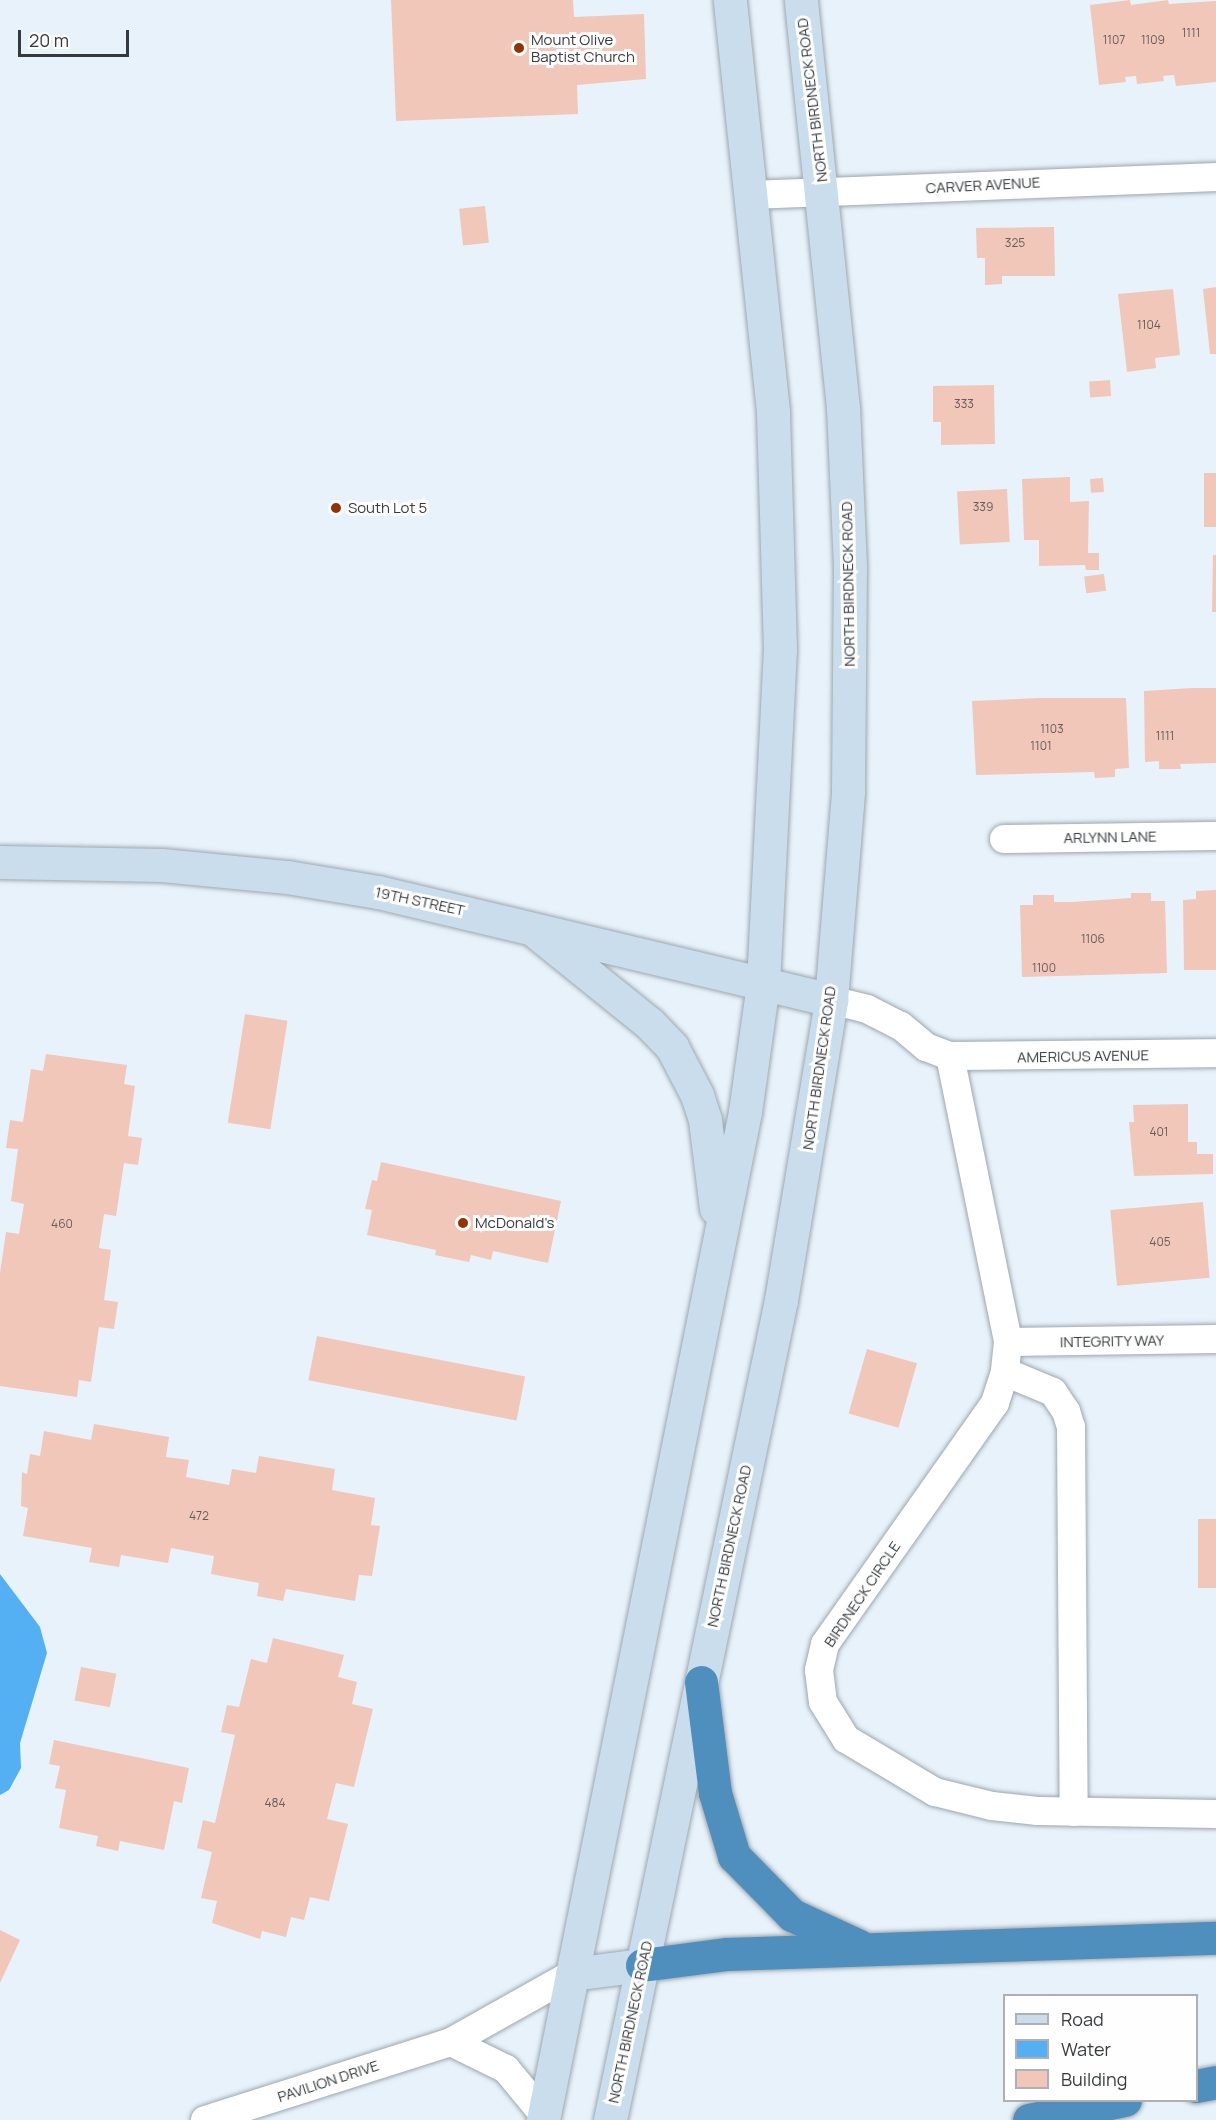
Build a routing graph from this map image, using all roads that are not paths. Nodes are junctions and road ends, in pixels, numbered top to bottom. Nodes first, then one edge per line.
1 (730, 0) edge
2 (801, 0) edge
3 (1216, 177) edge
4 (823, 192) junction
5 (751, 195) junction
6 (1216, 836) edge
7 (1004, 839) dead end
8 (0, 862) edge
9 (527, 926) junction
10 (763, 984) junction
11 (831, 1000) junction
12 (1216, 1053) edge
13 (950, 1056) junction
14 (719, 1239) junction
15 (1216, 1339) edge
16 (1008, 1342) junction
17 (1005, 1372) junction
18 (701, 1682) junction
19 (1074, 1812) junction
20 (1216, 1814) edge
21 (1216, 1938) edge
22 (864, 1948) junction
23 (642, 1965) junction
24 (572, 1974) junction
25 (451, 2043) junction
26 (1216, 2082) edge
27 (1198, 2086) edge
28 (1115, 2102) edge
29 (543, 2118) edge
30 (205, 2120) edge
31 (610, 2120) edge
32 (1029, 2120) edge

1 - 5 main road
2 - 4 main road, NORTH BIRDNECK ROAD
3 - 4 street, CARVER AVENUE
4 - 5 street, CARVER AVENUE
4 - 11 main road, NORTH BIRDNECK ROAD
5 - 10 main road
6 - 7 street, ARLYNN LANE
8 - 9 main road, 19TH STREET
9 - 10 main road, 19TH STREET
9 - 14 main road
10 - 11 main road, 19TH STREET
10 - 14 main road
11 - 13 street
11 - 18 main road, NORTH BIRDNECK ROAD
12 - 13 street, AMERICUS AVENUE
13 - 16 street, BIRDNECK CIRCLE
14 - 24 main road
15 - 16 street, INTEGRITY WAY
16 - 17 street, BIRDNECK CIRCLE
17 - 19 street
17 - 19 street, BIRDNECK CIRCLE
18 - 22 highway
18 - 23 main road, NORTH BIRDNECK ROAD
19 - 20 street, BIRDNECK CIRCLE
21 - 22 highway
22 - 23 highway
23 - 24 main road, PAVILION DRIVE
23 - 31 main road, NORTH BIRDNECK ROAD
24 - 25 street, PAVILION DRIVE
24 - 29 main road
25 - 29 street
25 - 30 street, PAVILION DRIVE
26 - 27 highway
28 - 32 highway

